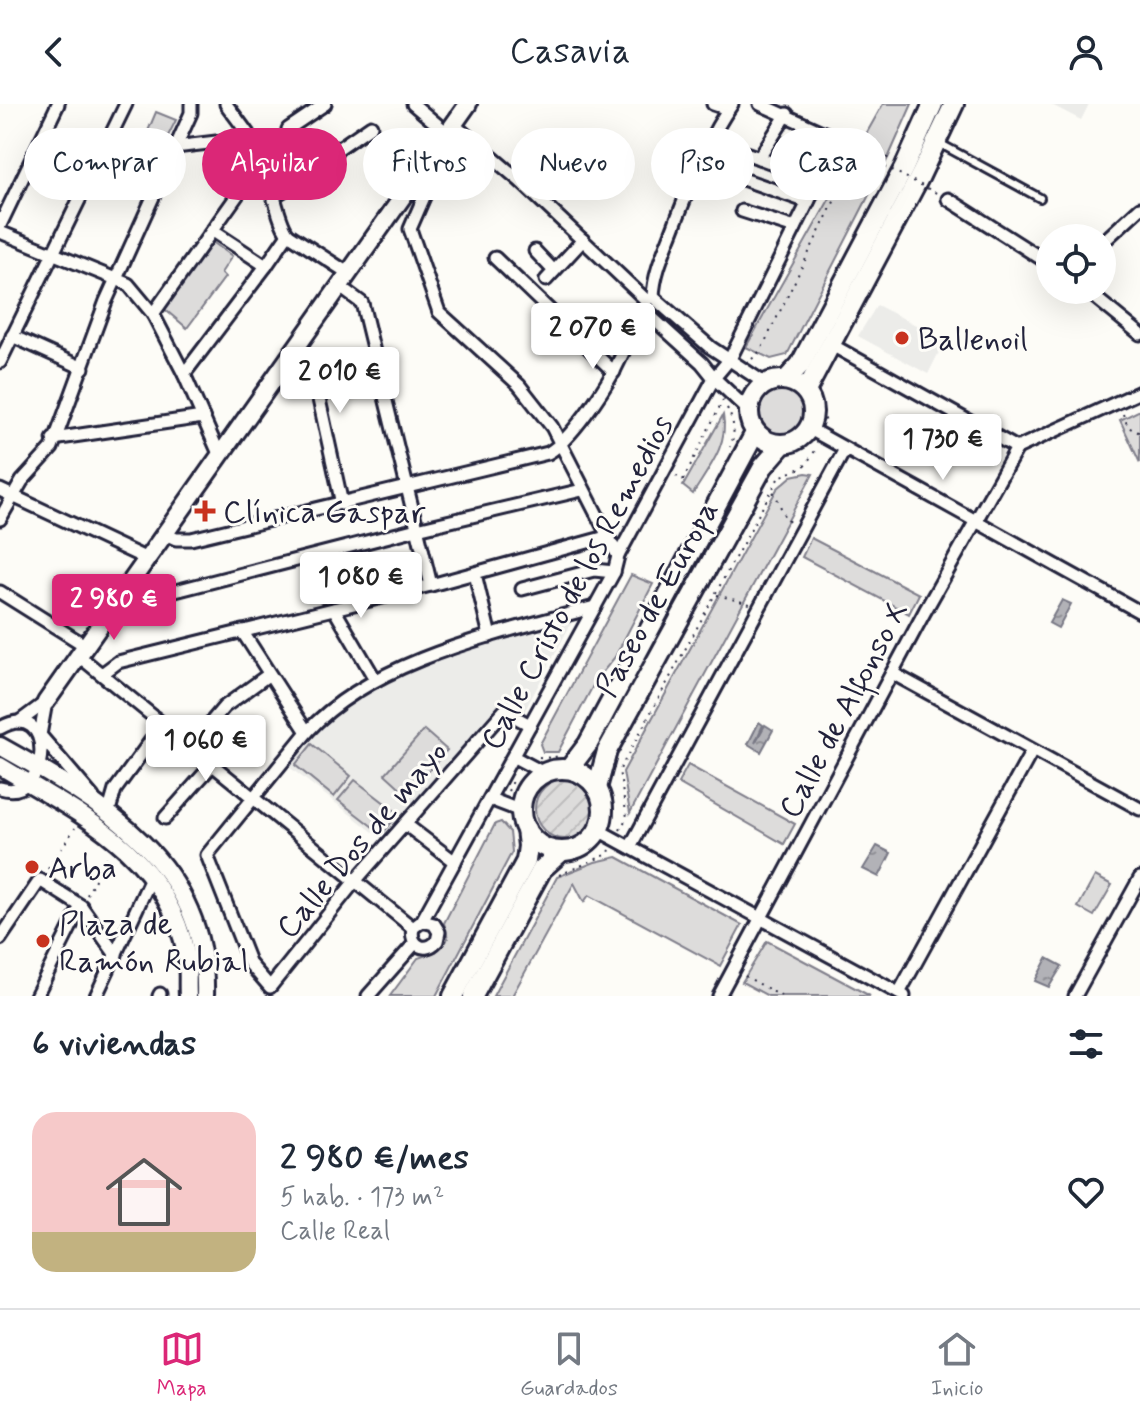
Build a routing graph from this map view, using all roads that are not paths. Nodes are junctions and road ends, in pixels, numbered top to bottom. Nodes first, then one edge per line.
1 (58, 104) edge
2 (126, 104) edge
3 (227, 104) edge
4 (325, 104) edge
5 (413, 104) edge
6 (468, 104) edge
7 (713, 104) edge
8 (760, 104) edge
9 (933, 104) edge
10 (954, 104) edge
11 (730, 107) edge
12 (191, 109) edge
13 (787, 114) junction
14 (371, 126) dead end
15 (183, 128) edge
16 (243, 128) edge
17 (289, 128) edge
18 (442, 128) edge
19 (450, 128) edge
20 (717, 128) edge
21 (815, 128) edge
22 (937, 142) junction
23 (347, 143) edge
24 (754, 156) edge
25 (759, 158) junction
26 (770, 162) edge
27 (495, 164) edge
28 (754, 183) edge
29 (1040, 198) dead end
30 (948, 199) road end
31 (151, 200) edge
32 (235, 200) edge
33 (274, 200) edge
34 (399, 200) edge
35 (423, 200) edge
36 (686, 200) edge
37 (808, 202) joint
38 (1140, 208) edge
39 (742, 211) dead end
40 (0, 225) edge
41 (795, 228) junction
42 (1116, 230) edge
43 (213, 231) junction
44 (0, 232) edge
45 (288, 234) junction
46 (583, 240) junction
47 (535, 251) dead end
48 (53, 252) junction
49 (1036, 255) edge
50 (495, 258) dead end
51 (266, 266) junction
52 (116, 277) junction
53 (344, 279) junction
54 (649, 298) junction
55 (1103, 304) edge
56 (647, 313) junction
57 (153, 314) junction
58 (1140, 334) edge
59 (12, 336) junction
60 (830, 344) junction
61 (298, 345) junction
62 (730, 359) junction
63 (0, 362) edge
64 (83, 368) junction
65 (614, 372) junction
66 (184, 374) junction
67 (714, 378) junction
68 (786, 380) junction
69 (766, 384) junction
70 (813, 392) junction
71 (1140, 392) edge
72 (749, 411) junction
73 (203, 417) junction
74 (816, 432) junction
75 (755, 433) junction
76 (53, 439) junction
77 (782, 445) junction
78 (561, 446) junction
79 (1017, 448) junction
80 (845, 449) junction
81 (220, 456) junction
82 (406, 488) junction
83 (582, 490) junction
84 (6, 493) edge
85 (342, 504) junction
86 (0, 519) edge
87 (975, 520) junction
88 (417, 529) junction
89 (165, 534) junction
90 (606, 537) junction
91 (618, 556) junction
92 (147, 559) junction
93 (614, 572) junction
94 (475, 574) junction
95 (431, 585) junction
96 (126, 589) junction
97 (522, 589) dead end
98 (0, 592) edge
99 (595, 607) junction
100 (334, 609) junction
101 (1140, 612) edge
102 (242, 631) junction
103 (490, 636) junction
104 (83, 651) junction
105 (892, 673) junction
106 (102, 674) junction
107 (268, 675) junction
108 (375, 679) junction
109 (46, 702) junction
110 (7, 723) edge
111 (163, 724) junction
112 (530, 725) junction
113 (307, 732) junction
114 (40, 735) junction
115 (0, 746) edge
116 (190, 747) junction
117 (1032, 751) junction
118 (518, 759) junction
119 (566, 762) junction
120 (212, 765) junction
121 (0, 766) edge
122 (37, 766) junction
123 (544, 773) junction
124 (29, 783) junction
125 (0, 788) edge
126 (597, 788) junction
127 (252, 797) junction
128 (496, 801) junction
129 (1140, 809) edge
130 (521, 811) junction
131 (106, 812) junction
132 (165, 818) dead end
133 (405, 824) junction
134 (526, 829) junction
135 (598, 830) junction
136 (630, 847) junction
137 (562, 851) junction
138 (455, 862) junction
139 (152, 876) junction
140 (1140, 878) edge
141 (355, 881) junction
142 (81, 906) junction
143 (760, 917) junction
144 (418, 924) junction
145 (2, 933) edge
146 (415, 943) junction
147 (116, 955) junction
148 (206, 991) edge
149 (188, 994) edge
150 (902, 995) edge
151 (36, 996) edge
152 (96, 996) edge
153 (368, 996) edge
154 (453, 996) edge
155 (473, 996) edge
156 (719, 996) edge
157 (1075, 996) edge

1 - 40 street
2 - 48 street
3 - 16 street
4 - 17 street
5 - 18 street
6 - 19 street
7 - 11 street
8 - 13 street
9 - 68 main road
10 - 22 main road
11 - 20 street
12 - 15 street
13 - 21 street
13 - 25 street
14 - 23 street
22 - 29 lane
22 - 60 main road
24 - 25 street
25 - 26 street
27 - 46 street
28 - 37 street
30 - 49 street
31 - 52 street
32 - 43 street
33 - 45 street
34 - 53 street
35 - 78 street
36 - 54 street
37 - 41 street, Calle Cristo de los Remedios
38 - 42 street
39 - 41 street
41 - 62 street, Calle Cristo de los Remedios
43 - 51 street
43 - 57 street
44 - 48 street
45 - 51 street
45 - 53 street
46 - 47 street
46 - 54 street
48 - 52 street
48 - 59 street
50 - 65 street
51 - 66 street
52 - 57 street
52 - 64 street
53 - 61 street
53 - 82 street
54 - 56 street
54 - 62 street
55 - 58 street
56 - 65 street
56 - 67 street
57 - 66 street
59 - 63 street
59 - 64 street
60 - 70 main road
60 - 79 street
61 - 81 street
61 - 85 street
62 - 67 street, Calle Cristo de los Remedios
62 - 69 street
64 - 76 street
65 - 78 street
66 - 73 street
67 - 72 street
67 - 91 street, Calle Cristo de los Remedios
68 - 69 main road
68 - 70 main road
69 - 72 main road
70 - 74 main road
71 - 79 street
72 - 75 main road
73 - 76 street
73 - 81 street
74 - 77 main road
74 - 80 street
75 - 77 main road
75 - 119 main road, Paseo de Europa
76 - 84 street
77 - 126 main road, Paseo de Europa
78 - 82 street
78 - 83 street
79 - 87 street, Calle de Alfonso X
80 - 87 street
80 - 136 street
81 - 89 street
82 - 85 street
82 - 88 street
83 - 88 street
83 - 90 street
84 - 86 street
84 - 92 street
85 - 89 street
87 - 101 street
87 - 105 street, Calle de Alfonso X
88 - 95 street
88 - 96 street
89 - 92 street
90 - 91 street
90 - 94 street
91 - 93 street, Calle Cristo de los Remedios
92 - 96 street
93 - 97 street
93 - 99 street, Calle Cristo de los Remedios
94 - 95 street
94 - 103 street
95 - 100 street
96 - 104 street
98 - 104 street
99 - 103 street
99 - 112 street, Calle Cristo de los Remedios
100 - 102 street
100 - 108 street
102 - 106 street
102 - 107 street
103 - 108 street
104 - 106 street
104 - 109 street
105 - 117 street
105 - 143 street, Calle de Alfonso X
106 - 111 street
107 - 113 street
107 - 116 street
108 - 113 street
109 - 110 street
109 - 114 street
110 - 114 street
111 - 116 street
111 - 131 street
112 - 118 street, Calle Cristo de los Remedios
112 - 133 street, Calle Dos de mayo
113 - 127 street
114 - 122 street
114 - 131 street
115 - 122 street
116 - 120 street
117 - 129 street
117 - 150 street
118 - 123 street
118 - 128 street, Calle Cristo de los Remedios
119 - 123 main road
119 - 126 main road
120 - 127 street
120 - 132 street
121 - 124 street
122 - 124 street
122 - 131 street
123 - 130 main road
124 - 125 street
124 - 139 street
126 - 135 main road
127 - 141 street
127 - 141 street, Calle Dos de mayo
128 - 130 street
128 - 138 street, Calle Cristo de los Remedios
130 - 134 main road
131 - 148 street
133 - 138 street
133 - 141 street, Calle Dos de mayo
134 - 137 main road
134 - 154 main road
135 - 136 street
135 - 137 main road
136 - 143 street
137 - 155 main road
138 - 144 street, Calle Cristo de los Remedios
139 - 147 street
139 - 149 street
140 - 157 street
141 - 144 street
142 - 145 street
142 - 147 street
142 - 151 street
143 - 150 street
143 - 156 street, Calle de Alfonso X
144 - 146 street
144 - 146 street
146 - 153 street
147 - 152 street

